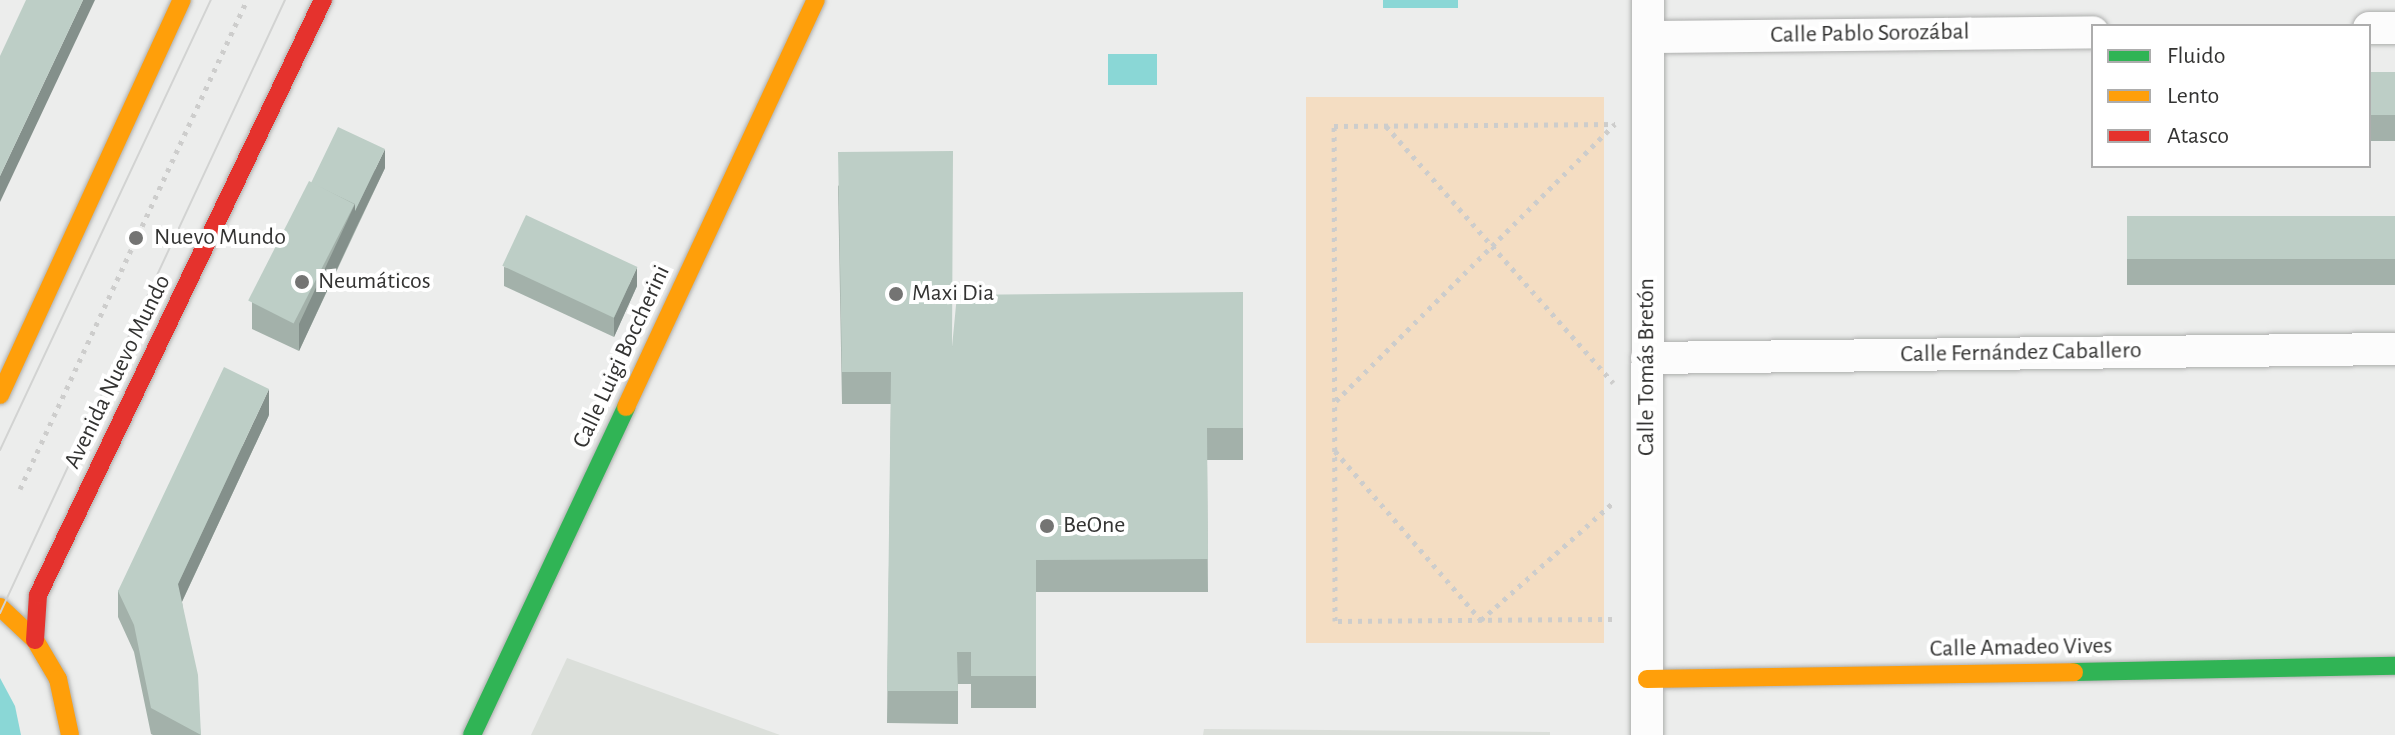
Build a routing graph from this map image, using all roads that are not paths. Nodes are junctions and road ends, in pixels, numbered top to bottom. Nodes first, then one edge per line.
1 (182, 0) edge
2 (323, 0) edge
3 (816, 0) edge
4 (1648, 0) edge
5 (2371, 28) edge
6 (2395, 28) edge
7 (2091, 32) edge
8 (1648, 37) junction
9 (2395, 349) edge
10 (1647, 358) junction
11 (0, 395) edge
12 (0, 607) edge
13 (35, 640) junction
14 (2395, 666) edge
15 (1647, 679) junction
16 (70, 735) edge
17 (472, 735) edge
18 (1647, 735) edge

1 - 11 street
2 - 13 street, Avenida Nuevo Mundo
3 - 17 street, Calle Luigi Boccherini
4 - 8 street, Calle Tomás Bretón
5 - 6 street
7 - 8 street, Calle Pablo Sorozábal
8 - 10 street, Calle Tomás Bretón
9 - 10 street, Calle Fernández Caballero
10 - 15 street, Calle Tomás Bretón
12 - 13 street
13 - 16 street
14 - 15 street, Calle Amadeo Vives
15 - 18 street, Calle Tomás Bretón

